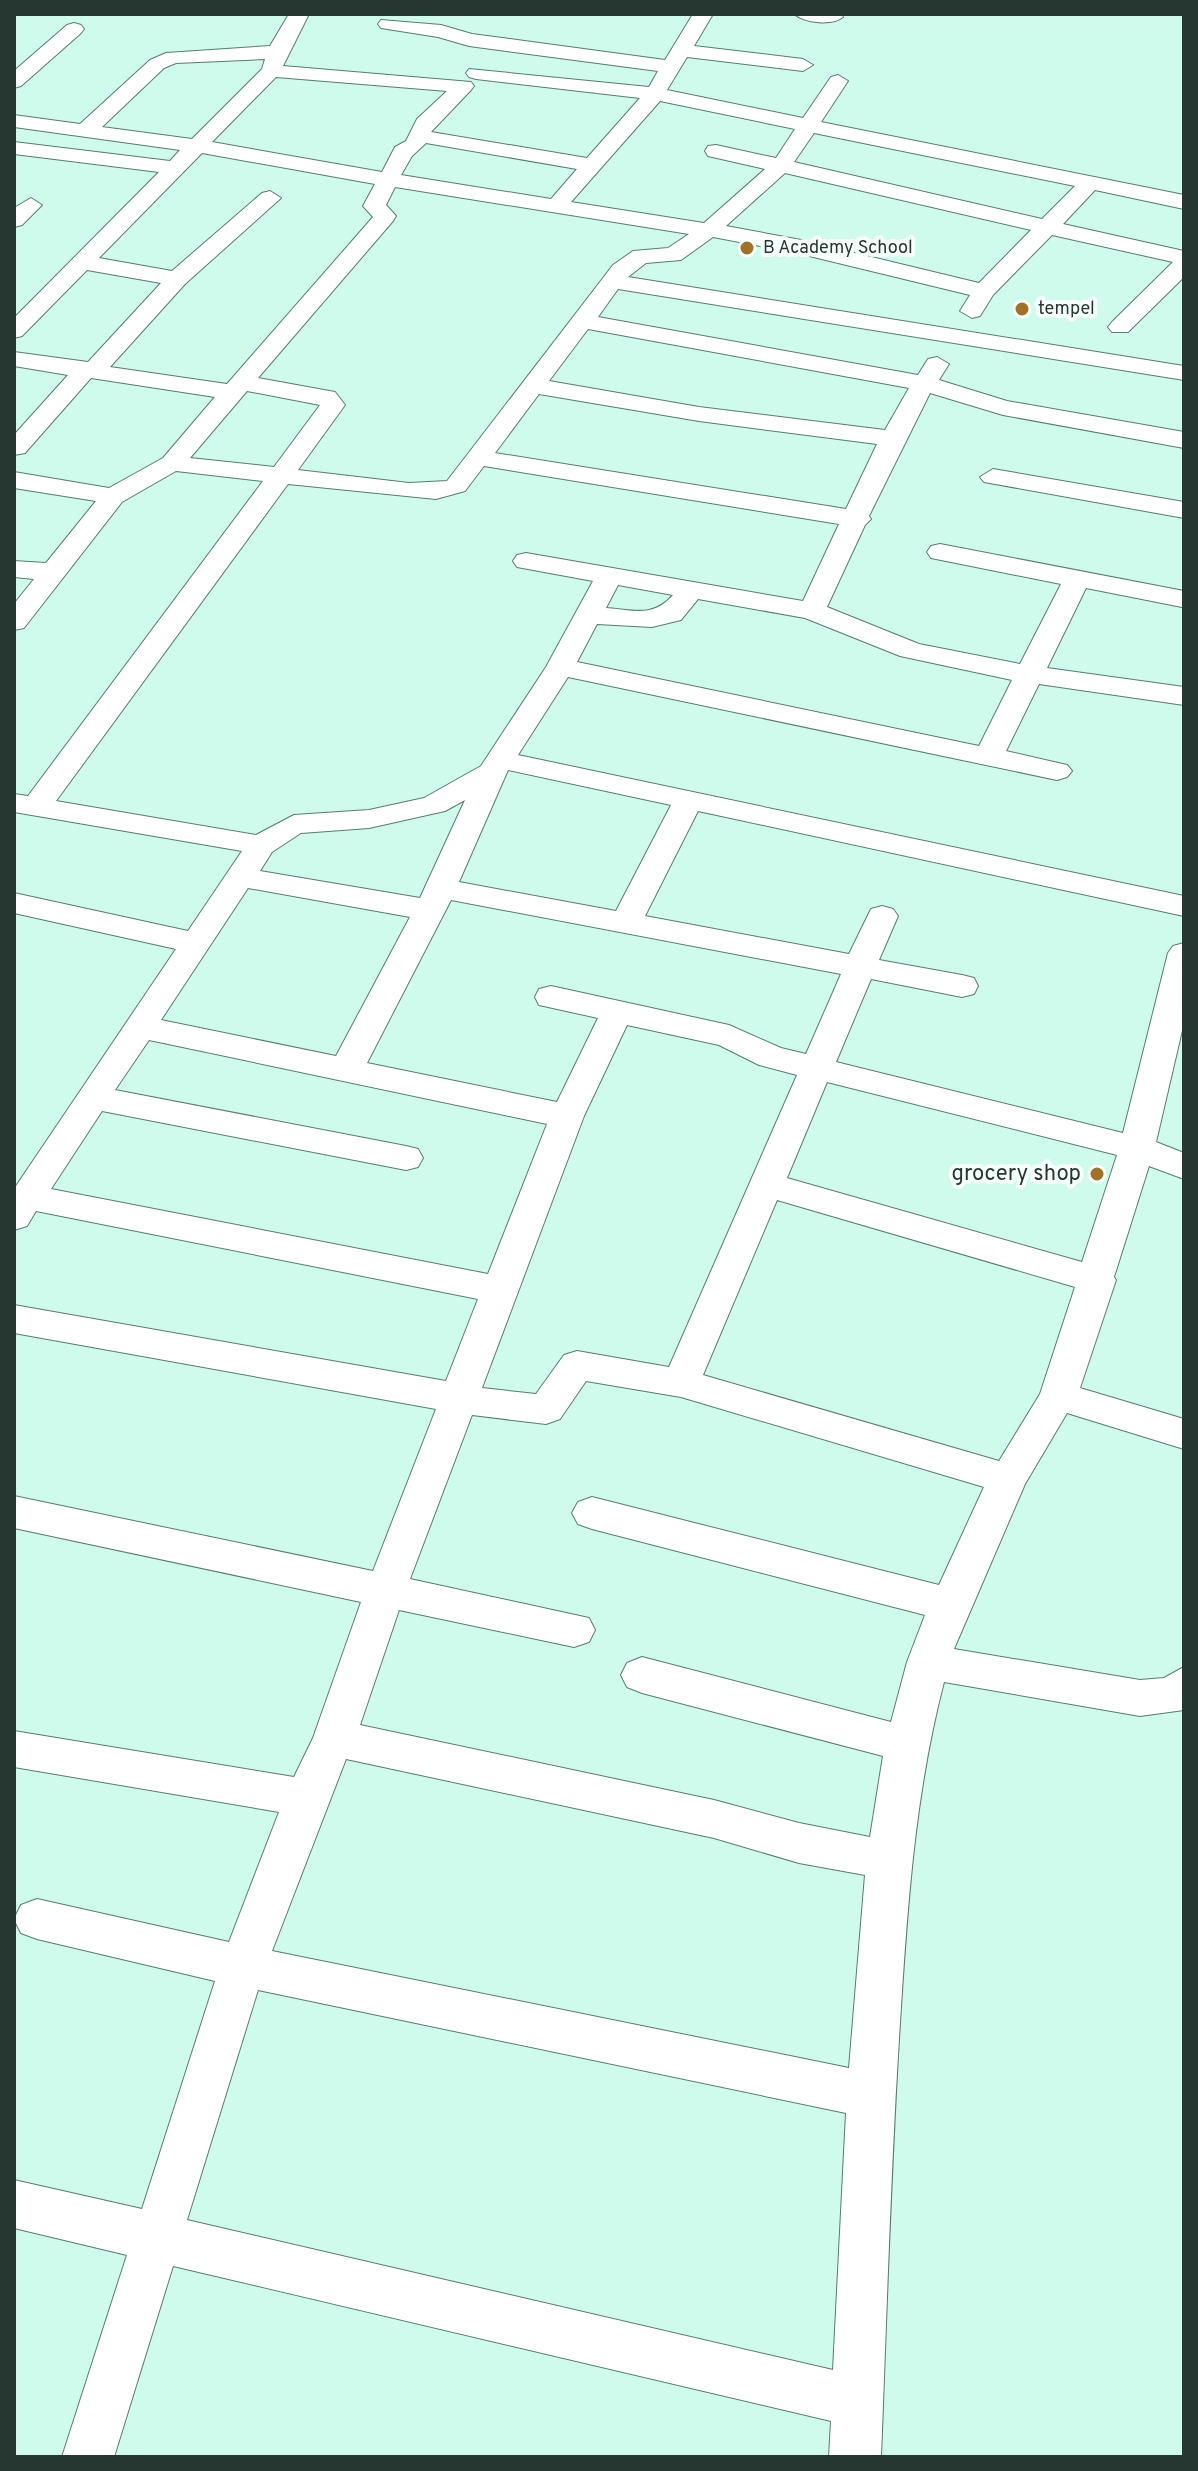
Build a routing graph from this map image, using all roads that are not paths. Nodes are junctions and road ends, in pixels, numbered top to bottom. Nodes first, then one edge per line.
1 (299, 14) edge
2 (703, 14) edge
3 (804, 14) edge
4 (833, 17) dead end
5 (388, 24) dead end
6 (74, 29) dead end
7 (675, 59) junction
8 (274, 61) junction
9 (803, 65) dead end
10 (476, 73) dead end
11 (838, 81) dead end
12 (14, 82) edge
13 (655, 94) junction
14 (14, 121) edge
15 (812, 125) junction
16 (86, 130) junction
17 (419, 136) junction
18 (200, 145) junction
19 (14, 148) edge
20 (716, 151) dead end
21 (593, 165) junction
22 (781, 166) junction
23 (178, 168) junction
24 (390, 180) junction
25 (1090, 183) junction
26 (270, 198) dead end
27 (1184, 202) edge
28 (555, 207) junction
29 (1046, 229) junction
30 (709, 230) junction
31 (1184, 261) edge
32 (83, 262) junction
33 (177, 279) junction
34 (612, 281) junction
35 (984, 291) junction
36 (583, 321) junction
37 (1120, 327) dead end
38 (14, 331) edge
39 (954, 338) junction
40 (14, 359) edge
41 (90, 370) junction
42 (1184, 373) edge
43 (923, 383) junction
44 (531, 385) junction
45 (238, 388) junction
46 (896, 439) junction
47 (1184, 440) edge
48 (16, 448) dead end
49 (481, 458) junction
50 (172, 463) junction
51 (280, 475) junction
52 (993, 477) dead end
53 (14, 480) edge
54 (113, 496) junction
55 (1184, 510) edge
56 (858, 519) junction
57 (940, 552) dead end
58 (526, 561) dead end
59 (14, 569) edge
60 (52, 572) junction
61 (610, 575) junction
62 (1077, 579) junction
63 (692, 589) junction
64 (1182, 599) dead end
65 (812, 611) junction
66 (588, 615) junction
67 (14, 622) edge
68 (560, 667) junction
69 (1031, 671) junction
70 (1184, 696) edge
71 (988, 757) junction
72 (497, 766) junction
73 (1057, 771) dead end
74 (689, 800) junction
75 (25, 805) edge
76 (261, 845) junction
77 (241, 877) junction
78 (435, 899) junction
79 (14, 903) edge
80 (1184, 906) edge
81 (882, 916) dead end
82 (626, 923) junction
83 (197, 943) junction
84 (1184, 953) edge
85 (860, 966) junction
86 (962, 986) dead end
87 (551, 997) dead end
88 (617, 1012) junction
89 (141, 1027) junction
90 (817, 1069) junction
91 (346, 1070) junction
92 (94, 1098) junction
93 (567, 1116) junction
94 (1137, 1148) junction
95 (406, 1158) dead end
96 (1184, 1167) edge
97 (767, 1185) junction
98 (21, 1207) edge
99 (1098, 1280) junction
100 (500, 1290) junction
101 (14, 1319) edge
102 (681, 1383) junction
103 (1058, 1396) junction
104 (458, 1397) junction
105 (1184, 1434) edge
106 (1008, 1479) junction
107 (14, 1512) edge
108 (592, 1513) dead end
109 (386, 1589) junction
110 (950, 1605) junction
111 (574, 1630) dead end
112 (928, 1662) junction
113 (642, 1675) dead end
114 (1184, 1685) edge
115 (334, 1738) junction
116 (906, 1744) junction
117 (14, 1749) edge
118 (306, 1798) junction
119 (888, 1860) junction
120 (37, 1919) dead end
121 (243, 1966) junction
122 (871, 2095) junction
123 (14, 2204) edge
124 (157, 2239) junction
125 (856, 2401) junction
126 (88, 2457) edge
127 (855, 2457) edge

1 - 8 street
2 - 7 street
3 - 4 street
5 - 7 street
6 - 12 street
7 - 9 street
7 - 13 street
8 - 16 street
8 - 17 street
8 - 18 street
10 - 13 street
11 - 15 street
13 - 15 street
13 - 21 street
14 - 16 street
15 - 22 street
15 - 25 street
16 - 18 street
17 - 21 street
17 - 24 street
18 - 23 street
18 - 24 street
19 - 23 street
20 - 22 street
21 - 28 street
22 - 29 street
22 - 30 street
23 - 32 street
24 - 28 street
24 - 45 street
25 - 27 street
25 - 29 street
26 - 33 street
28 - 30 street
29 - 31 street
29 - 35 street
30 - 34 street
30 - 35 street
31 - 37 street
32 - 33 street
32 - 38 street
33 - 41 street
34 - 36 street
34 - 39 street
35 - 39 street
36 - 43 street
36 - 44 street
39 - 42 street
39 - 43 street
40 - 41 street
41 - 45 street
41 - 48 street
43 - 46 street
43 - 47 street
44 - 46 street
44 - 49 street
45 - 50 street
45 - 51 street
46 - 56 street
49 - 51 street
49 - 56 street
50 - 51 street
50 - 54 street
51 - 75 street
52 - 55 street
53 - 54 street
54 - 60 street
56 - 65 street
57 - 62 street
58 - 61 street
59 - 60 street
60 - 67 street
61 - 63 street
61 - 66 street
62 - 64 street
62 - 69 street
63 - 65 street
63 - 66 street
65 - 69 street
66 - 68 street
68 - 71 street
68 - 72 street
69 - 70 street
69 - 71 street
71 - 73 street
72 - 74 street
72 - 76 street
72 - 78 street
74 - 80 street
74 - 82 street
75 - 76 street
76 - 77 street
77 - 78 street
77 - 83 street
78 - 82 street
78 - 91 street
79 - 83 street
81 - 85 street
82 - 85 street
83 - 89 street
84 - 94 street
85 - 86 street
85 - 90 street
87 - 88 street
88 - 90 street
88 - 93 street
89 - 91 street
89 - 92 street
90 - 94 street
90 - 97 street
91 - 93 street
92 - 95 street
92 - 98 street
93 - 100 street
94 - 96 street
94 - 99 street
97 - 99 street
97 - 102 street
98 - 100 street
99 - 103 street
100 - 104 street
101 - 104 street
102 - 104 street
102 - 106 street
103 - 105 street
103 - 106 street
104 - 109 street
106 - 110 street
107 - 109 street
108 - 110 street
109 - 111 street
109 - 115 street
110 - 112 street
112 - 114 street
112 - 116 street
113 - 116 street
115 - 118 street
115 - 119 street
116 - 119 street
117 - 118 street
118 - 121 street
119 - 122 street
120 - 121 street
121 - 122 street
121 - 124 street
122 - 125 street
123 - 124 street
124 - 125 street
124 - 126 street
125 - 127 street

